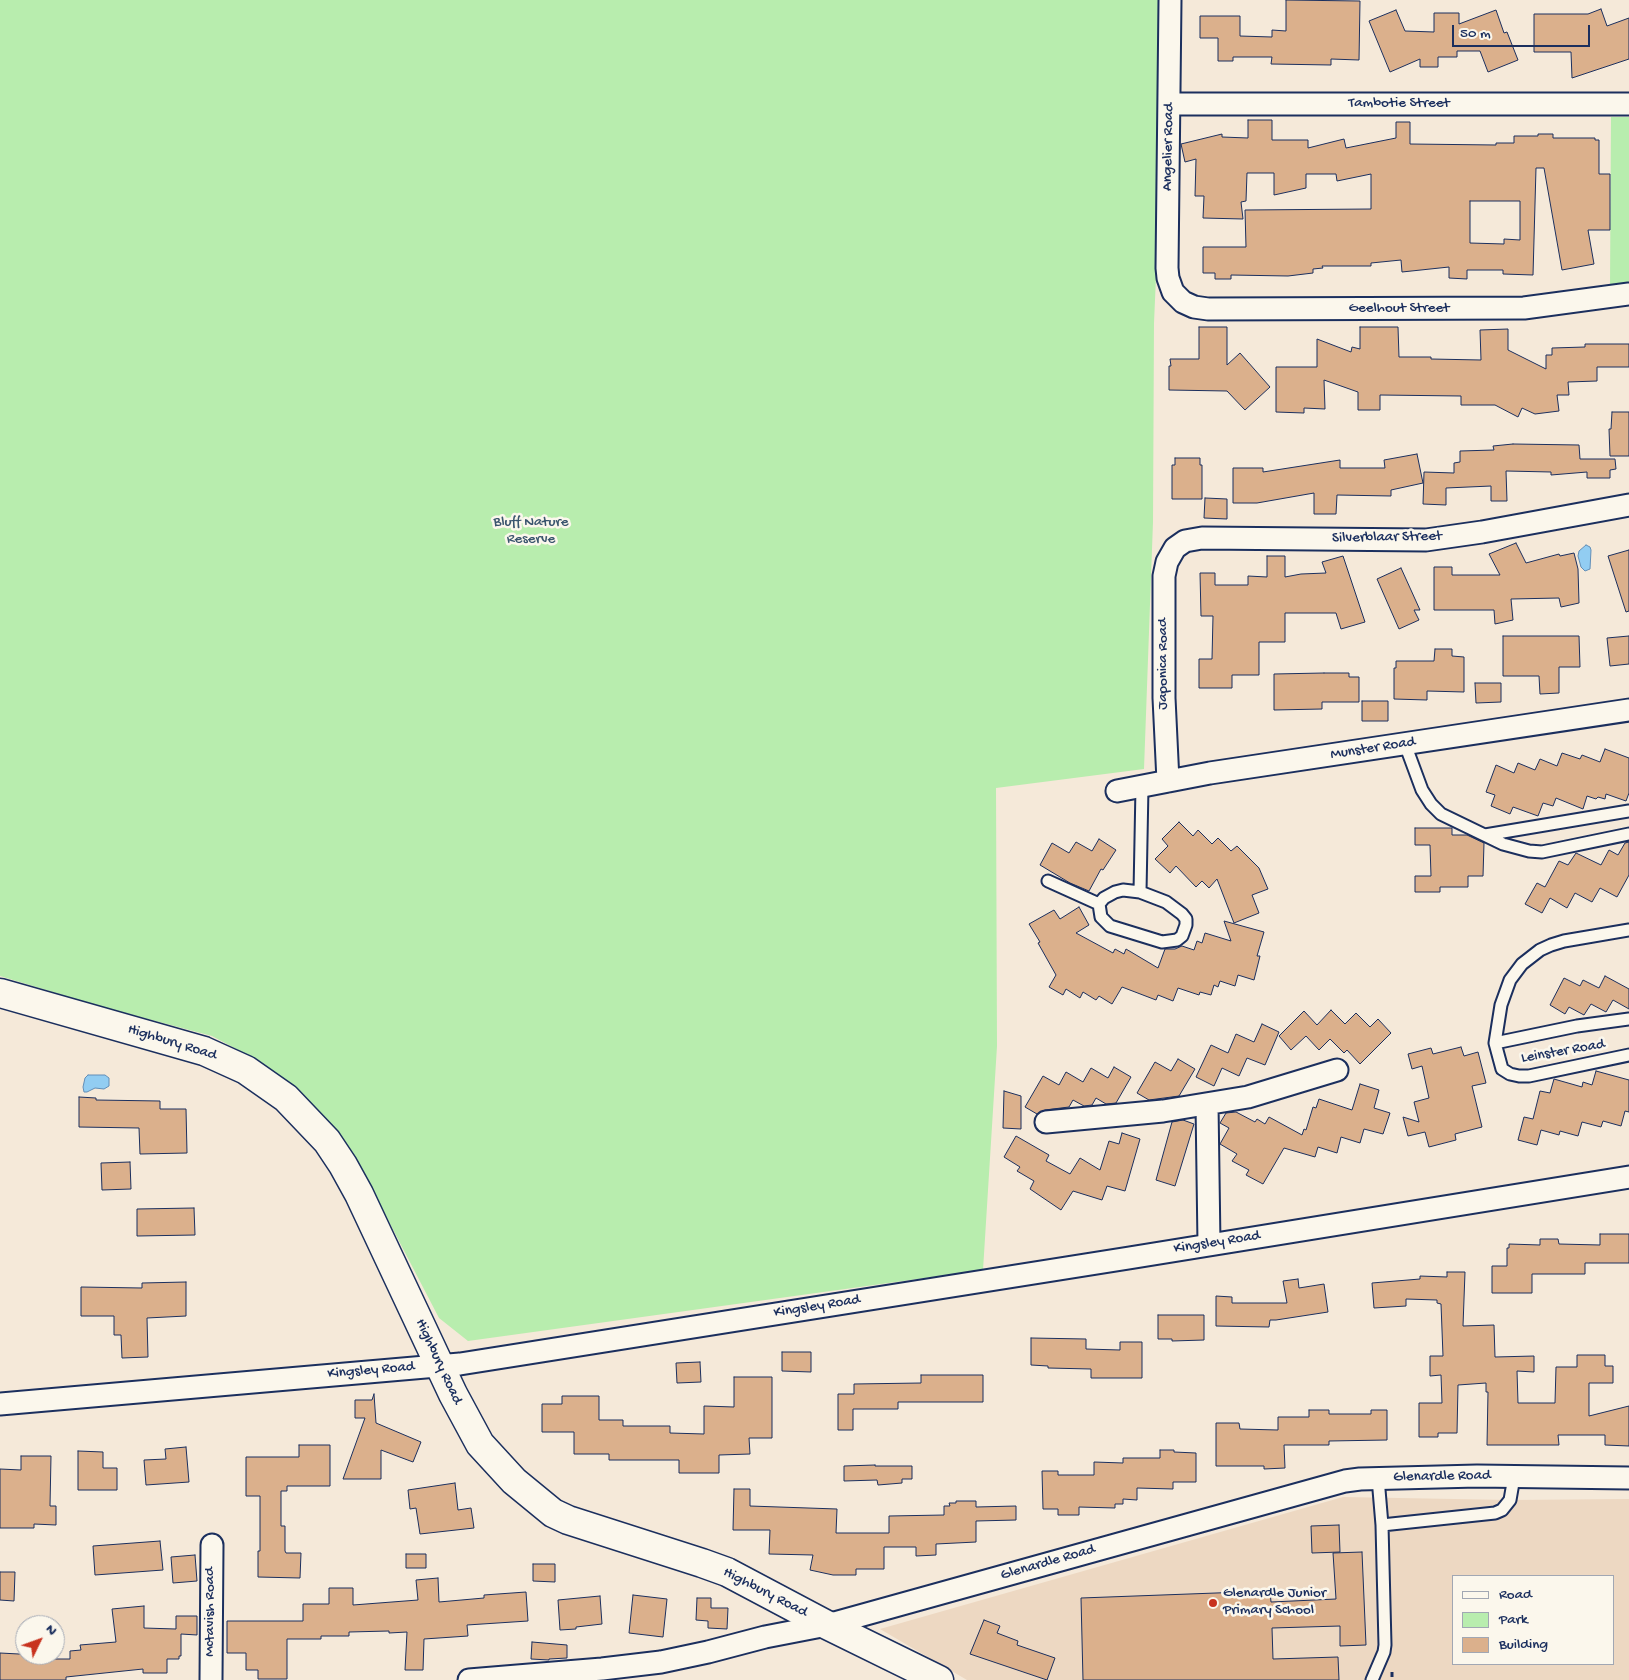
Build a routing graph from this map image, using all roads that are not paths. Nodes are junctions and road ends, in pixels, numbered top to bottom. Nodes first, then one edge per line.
1 (1170, 0) edge
2 (1170, 104) junction
3 (1629, 104) edge
4 (1173, 292) joint
5 (1629, 294) edge
6 (1629, 505) edge
7 (1175, 548) joint
8 (1629, 710) edge
9 (1405, 744) junction
10 (1168, 781) junction
11 (1142, 787) junction
12 (1117, 791) dead end
13 (1629, 812) edge
14 (1629, 834) edge
15 (1485, 835) junction
16 (1048, 881) dead end
17 (1140, 892) junction
18 (1099, 904) junction
19 (1629, 930) edge
20 (0, 993) edge
21 (1629, 1019) edge
22 (1495, 1043) junction
23 (1629, 1055) edge
24 (1337, 1070) dead end
25 (1207, 1104) junction
26 (1046, 1122) dead end
27 (1629, 1176) edge
28 (1209, 1244) junction
29 (440, 1366) junction
30 (0, 1404) edge
31 (1514, 1477) junction
32 (1378, 1478) junction
33 (1629, 1478) edge
34 (1382, 1525) junction
35 (212, 1545) dead end
36 (827, 1626) junction
37 (211, 1680) edge
38 (469, 1680) edge
39 (939, 1680) edge
40 (1372, 1680) edge

1 - 2 street, Angelier Road
2 - 3 street, Tambotie Street
2 - 4 street, Angelier Road
4 - 5 street, Geelhout Street
6 - 7 street, Silverblaar Street
7 - 10 street, Japonica Road
8 - 9 street, Munster Road
9 - 10 street, Munster Road
9 - 15 lane
10 - 11 street, Munster Road
11 - 12 street, Munster Road
11 - 17 lane
13 - 15 lane
14 - 15 lane
16 - 18 lane
17 - 18 lane
17 - 18 lane
19 - 22 lane, Leinster Road
20 - 29 street, Highbury Road
21 - 22 lane, Leinster Road
22 - 23 lane, Leinster Road
24 - 25 street
25 - 26 street
25 - 28 street
27 - 28 street, Kingsley Road
28 - 29 street, Kingsley Road
29 - 30 street, Kingsley Road
29 - 36 street, Highbury Road
31 - 32 street, Glenardle Road
31 - 33 street, Glenardle Road
31 - 34 lane
32 - 34 lane
32 - 36 street, Glenardle Road
34 - 40 lane
35 - 37 street, Mctavish Road
36 - 38 street, Glenardle Road
36 - 39 street, Highbury Road

